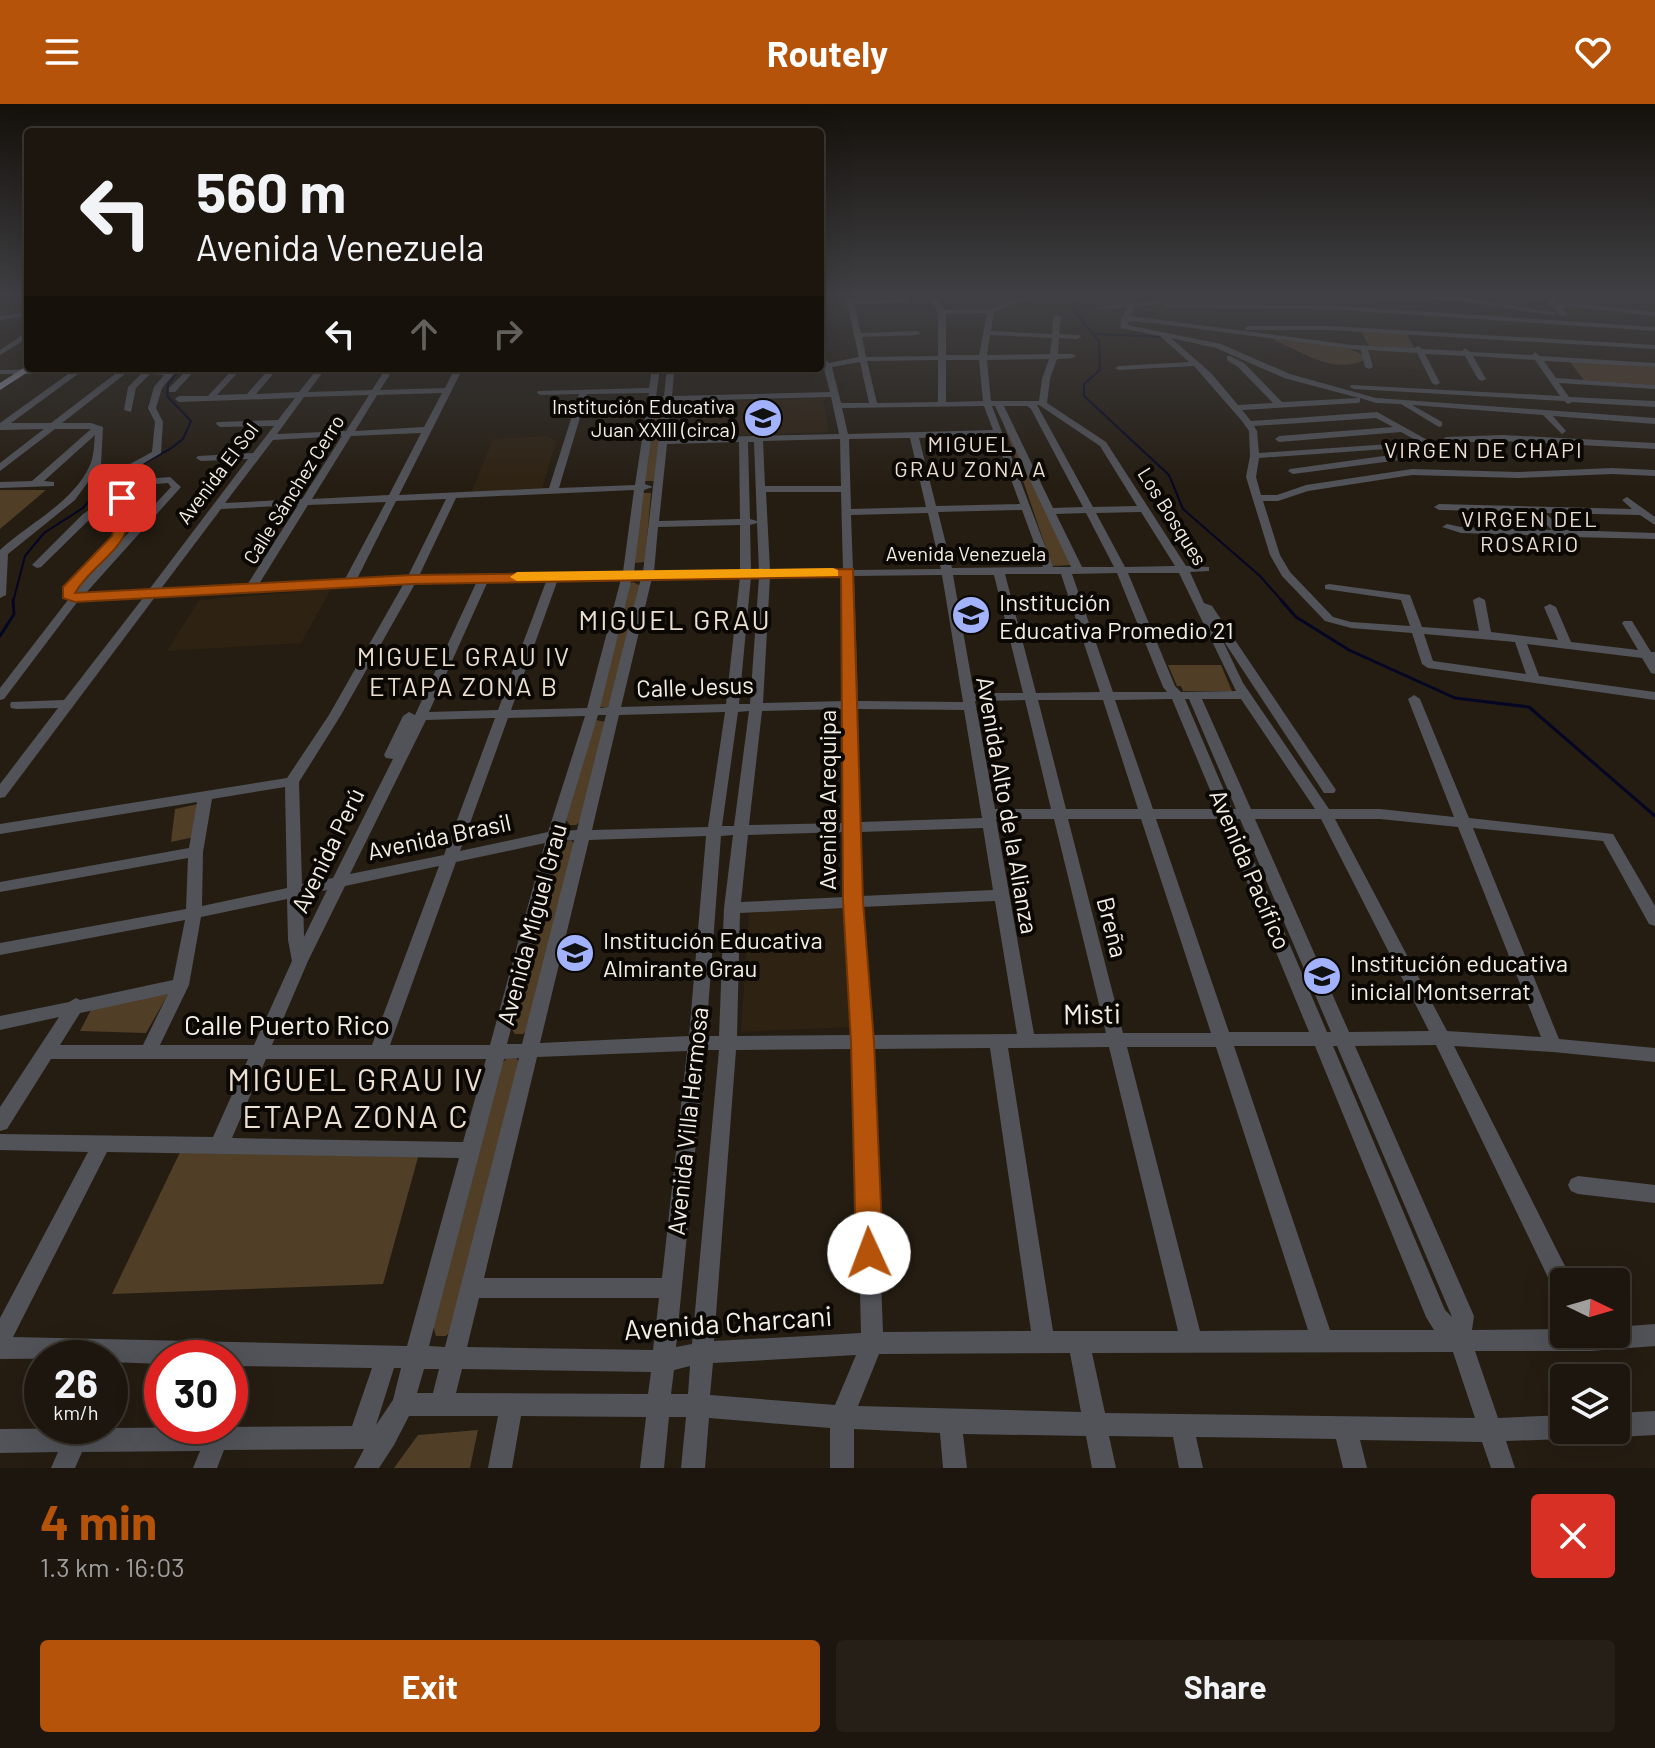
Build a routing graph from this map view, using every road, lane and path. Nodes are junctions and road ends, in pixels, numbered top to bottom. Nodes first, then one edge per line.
1 (1537, 358) edge
2 (863, 359) junction
3 (877, 359) edge
4 (942, 359) edge
5 (984, 359) edge
6 (1053, 359) edge
7 (1190, 359) edge
8 (1230, 359) edge
9 (1247, 359) edge
10 (1367, 359) edge
11 (1423, 359) edge
12 (1470, 359) edge
13 (1547, 359) edge
14 (1598, 359) edge
15 (824, 362) edge
16 (1600, 362) junction
17 (1196, 364) junction
18 (1655, 365) edge
19 (1369, 367) dead end
20 (1119, 368) dead end
21 (24, 370) edge
22 (24, 371) edge
23 (0, 372) edge
24 (75, 372) edge
25 (122, 372) edge
26 (148, 372) edge
27 (172, 372) edge
28 (189, 372) edge
29 (234, 372) edge
30 (271, 372) edge
31 (319, 372) edge
32 (388, 372) edge
33 (457, 372) edge
34 (656, 372) edge
35 (671, 372) edge
36 (1276, 372) junction
37 (1482, 379) dead end
38 (1554, 380) junction
39 (1436, 383) dead end
40 (1618, 384) junction
41 (0, 387) edge
42 (158, 387) junction
43 (1655, 387) edge
44 (131, 390) junction
45 (172, 390) dead end
46 (448, 390) junction
47 (375, 392) junction
48 (584, 392) junction
49 (541, 393) dead end
50 (653, 394) junction
51 (302, 395) junction
52 (250, 396) junction
53 (210, 398) junction
54 (667, 398) junction
55 (1364, 398) junction
56 (179, 399) dead end
57 (836, 400) junction
58 (1568, 401) junction
59 (1397, 402) junction
60 (992, 403) junction
61 (1029, 403) junction
62 (942, 404) junction
63 (1043, 404) junction
64 (1635, 404) junction
65 (1655, 404) edge
66 (874, 406) junction
67 (1281, 406) junction
68 (1237, 408) junction
69 (1494, 409) junction
70 (128, 410) dead end
71 (1546, 413) junction
72 (1317, 420) junction
73 (1655, 421) edge
74 (280, 423) junction
75 (1504, 423) dead end
76 (220, 424) dead end
77 (1249, 424) junction
78 (1439, 424) dead end
79 (1, 426) edge
80 (54, 426) junction
81 (96, 427) junction
82 (1403, 429) junction
83 (427, 430) junction
84 (1562, 431) dead end
85 (999, 433) junction
86 (348, 434) junction
87 (1334, 434) junction
88 (914, 435) junction
89 (844, 436) junction
90 (269, 437) junction
91 (758, 438) junction
92 (743, 439) junction
93 (1279, 439) dead end
94 (662, 441) junction
95 (1426, 444) junction
96 (1655, 446) edge
97 (1354, 449) junction
98 (1274, 455) junction
99 (255, 456) junction
100 (1255, 456) junction
101 (201, 458) dead end
102 (96, 464) junction
103 (0, 468) edge
104 (1293, 471) junction
105 (1655, 473) edge
106 (1302, 480) dead end
107 (35, 484) junction
108 (51, 484) dead end
109 (0, 485) edge
110 (110, 485) junction
111 (640, 487) junction
112 (657, 487) junction
113 (761, 489) junction
114 (845, 489) junction
115 (553, 491) junction
116 (452, 496) junction
117 (1258, 498) junction
118 (392, 499) junction
119 (1627, 500) dead end
120 (305, 502) junction
121 (217, 506) junction
122 (1024, 507) junction
123 (1439, 507) dead end
124 (1534, 508) junction
125 (932, 509) junction
126 (1145, 509) junction
127 (1090, 510) junction
128 (1051, 511) junction
129 (846, 512) junction
130 (1642, 512) junction
131 (763, 522) junction
132 (1655, 522) edge
133 (745, 523) junction
134 (653, 524) junction
135 (1447, 527) dead end
136 (1559, 533) junction
137 (1655, 536) edge
138 (1573, 544) dead end
139 (2, 556) edge
140 (37, 565) dead end
141 (1205, 569) dead end
142 (1049, 570) junction
143 (1072, 570) junction
144 (1121, 570) junction
145 (947, 571) junction
146 (999, 571) junction
147 (1183, 571) junction
148 (848, 572) junction
149 (648, 573) junction
150 (628, 574) junction
151 (746, 574) junction
152 (765, 574) junction
153 (554, 576) junction
154 (484, 577) junction
155 (412, 579) junction
156 (349, 583) junction
157 (1329, 587) dead end
158 (251, 588) junction
159 (151, 593) junction
160 (0, 595) edge
161 (75, 598) junction
162 (1479, 600) dead end
163 (1550, 607) dead end
164 (1628, 623) dead end
165 (1416, 628) junction
166 (1486, 635) junction
167 (1520, 640) junction
168 (1566, 645) junction
169 (1651, 656) edge
170 (1655, 670) edge
171 (1534, 679) junction
172 (1177, 695) junction
173 (1194, 695) junction
174 (1244, 695) junction
175 (0, 696) edge
176 (1030, 696) junction
177 (1107, 696) junction
178 (1655, 696) edge
179 (1414, 699) dead end
180 (969, 701) junction
181 (68, 704) junction
182 (16, 705) dead end
183 (852, 705) junction
184 (756, 706) junction
185 (732, 707) junction
186 (593, 710) junction
187 (615, 710) junction
188 (501, 714) junction
189 (415, 716) junction
190 (292, 782) junction
191 (1329, 790) dead end
192 (0, 794) edge
193 (205, 797) junction
194 (1060, 814) junction
195 (1237, 814) junction
196 (1147, 815) junction
197 (1326, 815) junction
198 (989, 818) junction
199 (1462, 821) junction
200 (852, 826) junction
201 (0, 829) edge
202 (739, 831) junction
203 (714, 833) junction
204 (581, 834) junction
205 (554, 836) junction
206 (196, 852) junction
207 (449, 857) junction
208 (337, 883) junction
209 (0, 887) edge
210 (295, 891) junction
211 (1001, 895) junction
212 (853, 901) junction
213 (732, 908) junction
214 (194, 913) junction
215 (1655, 920) edge
216 (0, 949) edge
217 (300, 961) junction
218 (181, 985) junction
219 (76, 1005) junction
220 (0, 1023) edge
221 (1442, 1038) junction
222 (1321, 1039) junction
223 (1343, 1039) junction
224 (1224, 1040) junction
225 (998, 1041) junction
226 (1116, 1041) junction
227 (863, 1042) junction
228 (1027, 1042) junction
229 (697, 1043) junction
230 (728, 1043) junction
231 (1553, 1045) junction
232 (262, 1051) junction
233 (529, 1051) junction
234 (45, 1052) junction
235 (148, 1052) junction
236 (378, 1052) junction
237 (496, 1052) junction
238 (1655, 1055) edge
239 (0, 1123) edge
240 (0, 1142) edge
241 (101, 1145) junction
242 (218, 1147) junction
243 (470, 1150) junction
244 (1578, 1185) dead end
245 (1655, 1194) edge
246 (1555, 1268) edge
247 (470, 1288) junction
248 (670, 1288) junction
249 (1655, 1335) edge
250 (1630, 1336) edge
251 (1550, 1338) edge
252 (0, 1340) edge
253 (1460, 1340) junction
254 (1323, 1341) junction
255 (1044, 1342) junction
256 (1079, 1342) junction
257 (1192, 1342) junction
258 (872, 1343) junction
259 (0, 1348) edge
260 (701, 1353) junction
261 (453, 1356) junction
262 (387, 1357) junction
263 (415, 1357) junction
264 (662, 1361) junction
265 (442, 1403) junction
266 (403, 1404) junction
267 (512, 1404) junction
268 (658, 1405) junction
269 (698, 1406) junction
270 (842, 1417) junction
271 (950, 1422) junction
272 (1095, 1423) junction
273 (1655, 1423) edge
274 (1630, 1424) edge
275 (1182, 1426) junction
276 (1345, 1427) junction
277 (1550, 1428) edge
278 (1490, 1430) junction
279 (248, 1437) edge
280 (360, 1437) junction
281 (386, 1437) junction
282 (0, 1441) edge
283 (24, 1441) edge
284 (73, 1444) edge
285 (214, 1444) edge
286 (63, 1468) edge
287 (205, 1468) edge
288 (366, 1468) edge
289 (500, 1468) edge
290 (652, 1468) edge
291 (693, 1468) edge
292 (842, 1468) edge
293 (955, 1468) edge
294 (1104, 1468) edge
295 (1191, 1468) edge
296 (1355, 1468) edge
297 (1503, 1468) edge

1 - 38 street
2 - 3 street
2 - 15 street
2 - 66 street
4 - 62 street
5 - 60 street
6 - 63 street
7 - 17 street
8 - 67 street
9 - 36 street
10 - 19 street
11 - 39 street
12 - 37 street
13 - 16 street
14 - 16 street
15 - 57 street, Avenida Arequipa
16 - 18 street
17 - 20 street
17 - 68 street
21 - 23 street
22 - 41 main road
24 - 79 street
25 - 80 street
26 - 44 street
27 - 42 street
28 - 45 street
29 - 53 street
30 - 52 street
31 - 51 street, Avenida El Sol
32 - 47 street, Calle Sánchez Cerro
33 - 46 street
34 - 50 street, Avenida Miguel Grau
35 - 54 street, Avenida Miguel Grau
36 - 55 street
36 - 58 street
38 - 40 street
38 - 58 street
40 - 43 street
40 - 64 street
42 - 44 street
42 - 110 street
44 - 70 street
46 - 47 street
46 - 83 street
47 - 51 street
47 - 86 street, Calle Sánchez Cerro
48 - 49 street
48 - 50 street
48 - 115 street
50 - 54 street
50 - 111 street, Avenida Miguel Grau
51 - 52 street
51 - 74 street, Avenida El Sol
52 - 53 street
53 - 56 street
54 - 57 street
54 - 94 street, Avenida Miguel Grau
55 - 59 street
55 - 67 street
57 - 66 street
57 - 89 street, Avenida Arequipa
58 - 64 street
59 - 69 street
59 - 78 street
60 - 61 street
60 - 62 street
60 - 85 street
60 - 128 street
61 - 63 street
61 - 127 street, Avenida Pacífico
62 - 66 street
63 - 126 street, Los Bosques
64 - 65 street
67 - 68 street
68 - 77 street
69 - 71 street
69 - 75 street
71 - 73 street
71 - 84 street
72 - 77 street
72 - 82 street
72 - 87 street
74 - 76 street
74 - 90 street, Avenida El Sol
77 - 100 street
79 - 80 street
80 - 81 street
80 - 103 street
81 - 102 street
81 - 107 street
82 - 87 street
82 - 95 street
83 - 86 street
83 - 118 street
85 - 88 street
85 - 122 street
86 - 90 street
86 - 120 street, Calle Sánchez Cerro
87 - 93 street
87 - 97 street
88 - 89 street
88 - 125 street, Avenida Alto de la Alianza
89 - 91 street
89 - 114 street, Avenida Arequipa
90 - 99 street, Avenida El Sol
91 - 92 street
91 - 113 street, Avenida Villa Hermosa
92 - 94 street
92 - 133 street, Avenida Villa Hermosa
94 - 112 street, Avenida Miguel Grau
95 - 96 street
95 - 97 street
95 - 104 street
97 - 98 street
98 - 100 street
98 - 104 street
99 - 101 street
99 - 121 street, Avenida El Sol
100 - 117 street
102 - 110 street
102 - 139 street
104 - 106 street
105 - 117 street
107 - 108 street
107 - 109 street
110 - 140 street
110 - 161 street
110 - 161 street
111 - 112 street
111 - 115 street
111 - 150 street, Avenida Miguel Grau
112 - 134 street, Avenida Miguel Grau
113 - 114 street
113 - 131 street, Avenida Villa Hermosa
114 - 129 street, Avenida Arequipa
115 - 116 street
116 - 118 street
116 - 155 street
117 - 165 street
118 - 120 street
118 - 156 street
119 - 130 street
120 - 121 street
120 - 158 street, Calle Sánchez Cerro
121 - 159 street, Avenida El Sol
122 - 125 street
122 - 142 street
123 - 124 street
124 - 130 street
124 - 136 street
125 - 129 street
125 - 145 street, Avenida Alto de la Alianza
126 - 127 street
126 - 147 street, Los Bosques
127 - 128 street
127 - 144 street, Avenida Pacífico
128 - 143 street
129 - 148 street, Avenida Arequipa
130 - 132 street
131 - 133 street
131 - 152 street, Avenida Villa Hermosa
133 - 134 street
133 - 151 street, Avenida Villa Hermosa
134 - 149 street, Avenida Miguel Grau
135 - 136 street
136 - 137 street
136 - 138 street
139 - 160 street
141 - 147 street, Avenida Venezuela
142 - 143 street, Avenida Venezuela
142 - 146 street, Avenida Venezuela
143 - 144 street, Avenida Venezuela
143 - 177 street
144 - 147 street, Avenida Venezuela
144 - 172 street, Avenida Pacífico
145 - 146 street, Avenida Venezuela
145 - 148 street, Avenida Venezuela
145 - 180 street, Avenida Alto de la Alianza
146 - 176 street, Breña
147 - 174 street
147 - 191 street, Los Bosques
148 - 152 street, Avenida Venezuela
148 - 183 street, Avenida Arequipa
149 - 150 street, Avenida Venezuela
149 - 151 street, Avenida Venezuela
149 - 187 street, Avenida Miguel Grau
150 - 153 street, Avenida Venezuela
150 - 186 street, Avenida Miguel Grau
151 - 152 street, Avenida Venezuela
151 - 185 street, Avenida Villa Hermosa
152 - 184 street, Avenida Villa Hermosa
153 - 154 street, Avenida Venezuela
153 - 188 street
154 - 155 street, Avenida Venezuela
154 - 189 street, Avenida Perú
155 - 156 street, Avenida Venezuela
155 - 190 street
156 - 158 street, Avenida Venezuela
157 - 165 street
158 - 159 street, Avenida Venezuela
159 - 161 street, Avenida Venezuela
159 - 181 street, Avenida El Sol
161 - 175 street
162 - 166 street
163 - 168 street
164 - 169 street
165 - 166 street
165 - 171 street
166 - 167 street
167 - 168 street
167 - 171 street
168 - 169 street
169 - 170 street
171 - 178 street
172 - 173 street, Calle Jesus
172 - 177 street, Calle Jesus
172 - 195 street, Avenida Pacífico
173 - 174 street, Calle Jesus
173 - 195 street, Avenida Pacífico
174 - 197 street
176 - 177 street, Calle Jesus
176 - 180 street, Calle Jesus
176 - 194 street, Breña
177 - 196 street
179 - 199 street
180 - 183 street, Calle Jesus
180 - 198 street, Avenida Alto de la Alianza
181 - 182 street
181 - 192 street, Avenida El Sol
183 - 184 street, Calle Jesus
183 - 200 street, Avenida Arequipa
184 - 185 street, Calle Jesus
184 - 202 street, Avenida Villa Hermosa
185 - 187 street, Calle Jesus
185 - 203 street, Avenida Villa Hermosa
186 - 187 street, Calle Jesus
186 - 188 street, Calle Jesus
186 - 205 street, Avenida Miguel Grau
187 - 204 street, Avenida Miguel Grau
188 - 189 street, Calle Jesus
188 - 207 street
189 - 208 street, Avenida Perú
190 - 193 street
190 - 210 street
193 - 201 street
193 - 206 street
194 - 196 street, Avenida Brasil
194 - 198 street, Avenida Brasil
194 - 226 street, Breña
195 - 196 street, Avenida Brasil
195 - 197 street, Avenida Brasil
195 - 222 street, Avenida Pacífico
195 - 223 street, Avenida Pacífico
196 - 224 street
197 - 199 street, Avenida Brasil
197 - 221 street
198 - 200 street, Avenida Brasil
198 - 211 street, Avenida Alto de la Alianza
199 - 215 street, Avenida Brasil
199 - 231 street
200 - 202 street, Avenida Brasil
200 - 212 street, Avenida Arequipa
202 - 203 street, Avenida Brasil
202 - 213 street, Avenida Villa Hermosa
203 - 204 street, Avenida Brasil
203 - 229 street, Avenida Villa Hermosa
204 - 205 street, Avenida Brasil
204 - 233 street, Avenida Miguel Grau
205 - 207 street, Avenida Brasil
205 - 237 street, Avenida Miguel Grau
206 - 209 street
206 - 214 street
207 - 208 street, Avenida Brasil
207 - 236 street
208 - 210 street, Avenida Brasil
208 - 217 street, Avenida Perú
210 - 214 street, Avenida Brasil
210 - 217 street
211 - 212 street
211 - 228 street, Avenida Alto de la Alianza
212 - 213 street
212 - 227 street, Avenida Arequipa
213 - 230 street, Avenida Villa Hermosa
214 - 216 street, Avenida Brasil
214 - 218 street
217 - 232 street, Avenida Perú
218 - 219 street
218 - 235 street
219 - 220 street
219 - 234 street
221 - 223 street, Misti
221 - 231 street, Misti
221 - 246 street
222 - 223 street, Misti
222 - 224 street, Misti
222 - 253 street, Avenida Pacífico
223 - 253 street, Avenida Pacífico
224 - 226 street, Misti
224 - 254 street
225 - 227 street, Misti
225 - 228 street, Misti
225 - 255 street
226 - 228 street, Misti
226 - 257 street, Breña
227 - 230 street, Misti
227 - 258 street, Avenida Arequipa
229 - 230 street, Misti
229 - 233 street, Misti
229 - 248 street, Avenida Villa Hermosa
230 - 260 street, Avenida Villa Hermosa
231 - 238 street, Misti
232 - 235 street, Calle Puerto Rico
232 - 236 street, Calle Puerto Rico
232 - 242 street, Avenida Perú
233 - 237 street, Calle Puerto Rico
233 - 247 street, Avenida Miguel Grau
234 - 235 street, Calle Puerto Rico
234 - 239 street
236 - 237 street, Calle Puerto Rico
237 - 243 street, Avenida Miguel Grau
240 - 241 street
241 - 242 street
241 - 252 street
242 - 243 street
243 - 263 street, Avenida Miguel Grau
244 - 245 street
247 - 248 street
247 - 261 street, Avenida Miguel Grau
248 - 264 street, Avenida Villa Hermosa
249 - 250 street, Avenida Charcani
251 - 253 street, Avenida Charcani
253 - 254 street, Avenida Charcani
253 - 278 street, Avenida Pacífico
254 - 257 street, Avenida Charcani
255 - 256 street, Avenida Charcani
255 - 258 street, Avenida Charcani
256 - 257 street, Avenida Charcani
256 - 272 street
258 - 260 street, Avenida Charcani
258 - 270 street
259 - 262 street, Avenida Charcani
260 - 264 street, Avenida Charcani
260 - 269 street, Avenida Villa Hermosa
261 - 263 street, Avenida Charcani
261 - 264 street, Avenida Charcani
261 - 265 street, Avenida Miguel Grau
262 - 263 street, Avenida Charcani
262 - 280 street
263 - 266 street, Avenida Miguel Grau
264 - 268 street, Avenida Villa Hermosa
265 - 266 street
265 - 267 street
266 - 281 street, Avenida Miguel Grau
267 - 268 street
267 - 289 street
268 - 269 street
268 - 290 street, Avenida Villa Hermosa
269 - 270 street
269 - 291 street, Avenida Villa Hermosa
270 - 271 street
270 - 292 street
271 - 272 street
271 - 293 street
272 - 275 street
272 - 294 street
273 - 274 street
275 - 276 street
275 - 295 street
276 - 278 street
276 - 296 street
277 - 278 street
278 - 297 street, Avenida Pacífico
279 - 280 street
280 - 281 street
281 - 288 street, Avenida Miguel Grau
282 - 283 street
284 - 286 street
285 - 287 street

